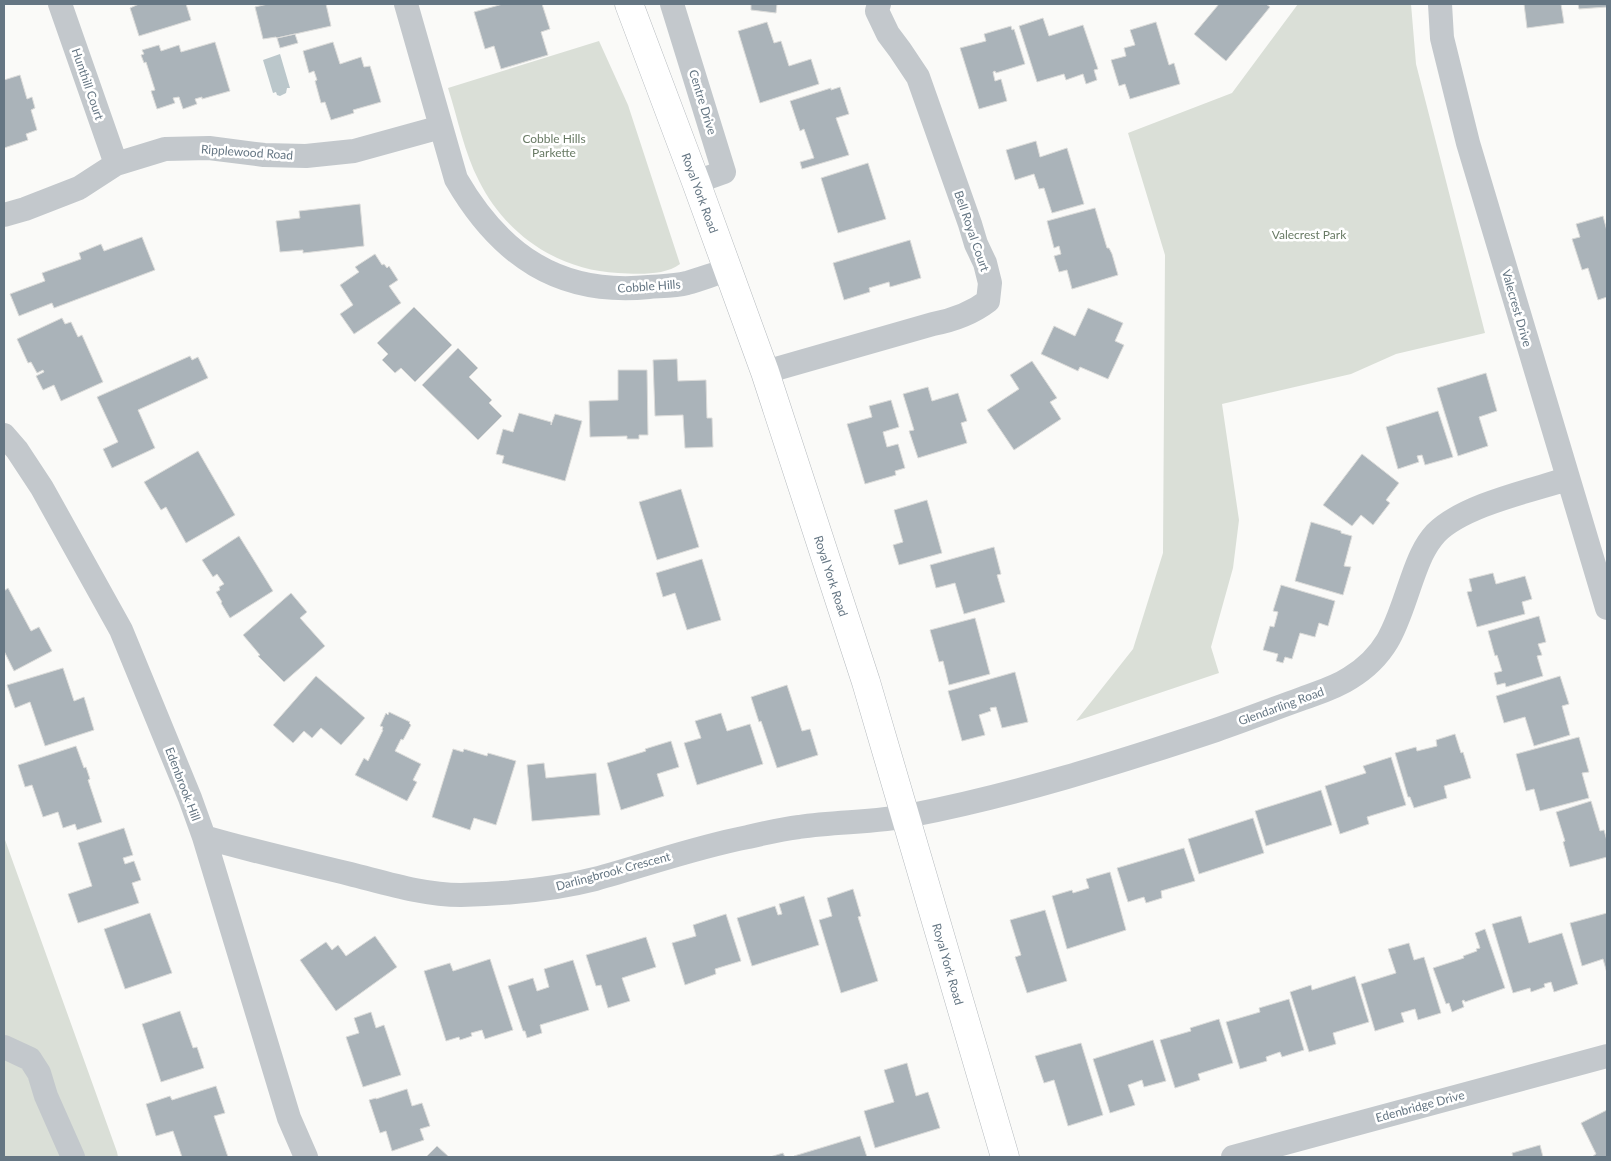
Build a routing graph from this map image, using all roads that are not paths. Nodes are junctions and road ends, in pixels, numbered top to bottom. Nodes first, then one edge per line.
1 (60, 4) edge
2 (406, 4) edge
3 (629, 4) edge
4 (672, 4) edge
5 (879, 4) edge
6 (1440, 4) edge
7 (441, 127) junction
8 (116, 164) junction
9 (696, 182) junction
10 (4, 215) edge
11 (728, 270) junction
12 (765, 372) junction
13 (4, 435) edge
14 (1568, 479) junction
15 (1607, 608) edge
16 (906, 816) junction
17 (204, 837) junction
18 (4, 1047) edge
19 (1607, 1056) edge
20 (74, 1157) edge
21 (306, 1157) edge
22 (1005, 1157) edge
23 (1233, 1157) edge

1 - 8 street, Hunthill Court
2 - 7 street, Cobble Hills
3 - 9 main road, Royal York Road
4 - 9 street, Centre Drive
5 - 12 street, Bell Royal Court
6 - 14 street, Valecrest Drive
7 - 8 street, Ripplewood Road
7 - 11 street, Cobble Hills
8 - 10 street, Ripplewood Road
9 - 11 main road, Royal York Road
11 - 12 main road, Royal York Road
12 - 16 main road, Royal York Road
13 - 17 street, Edenbrook Hill
14 - 15 street, Valecrest Drive
14 - 16 street, Glendarling Road
16 - 17 street, Darlingbrook Crescent
16 - 22 main road, Royal York Road
17 - 21 street, Edenbrook Hill
18 - 20 street
19 - 23 street, Edenbridge Drive

